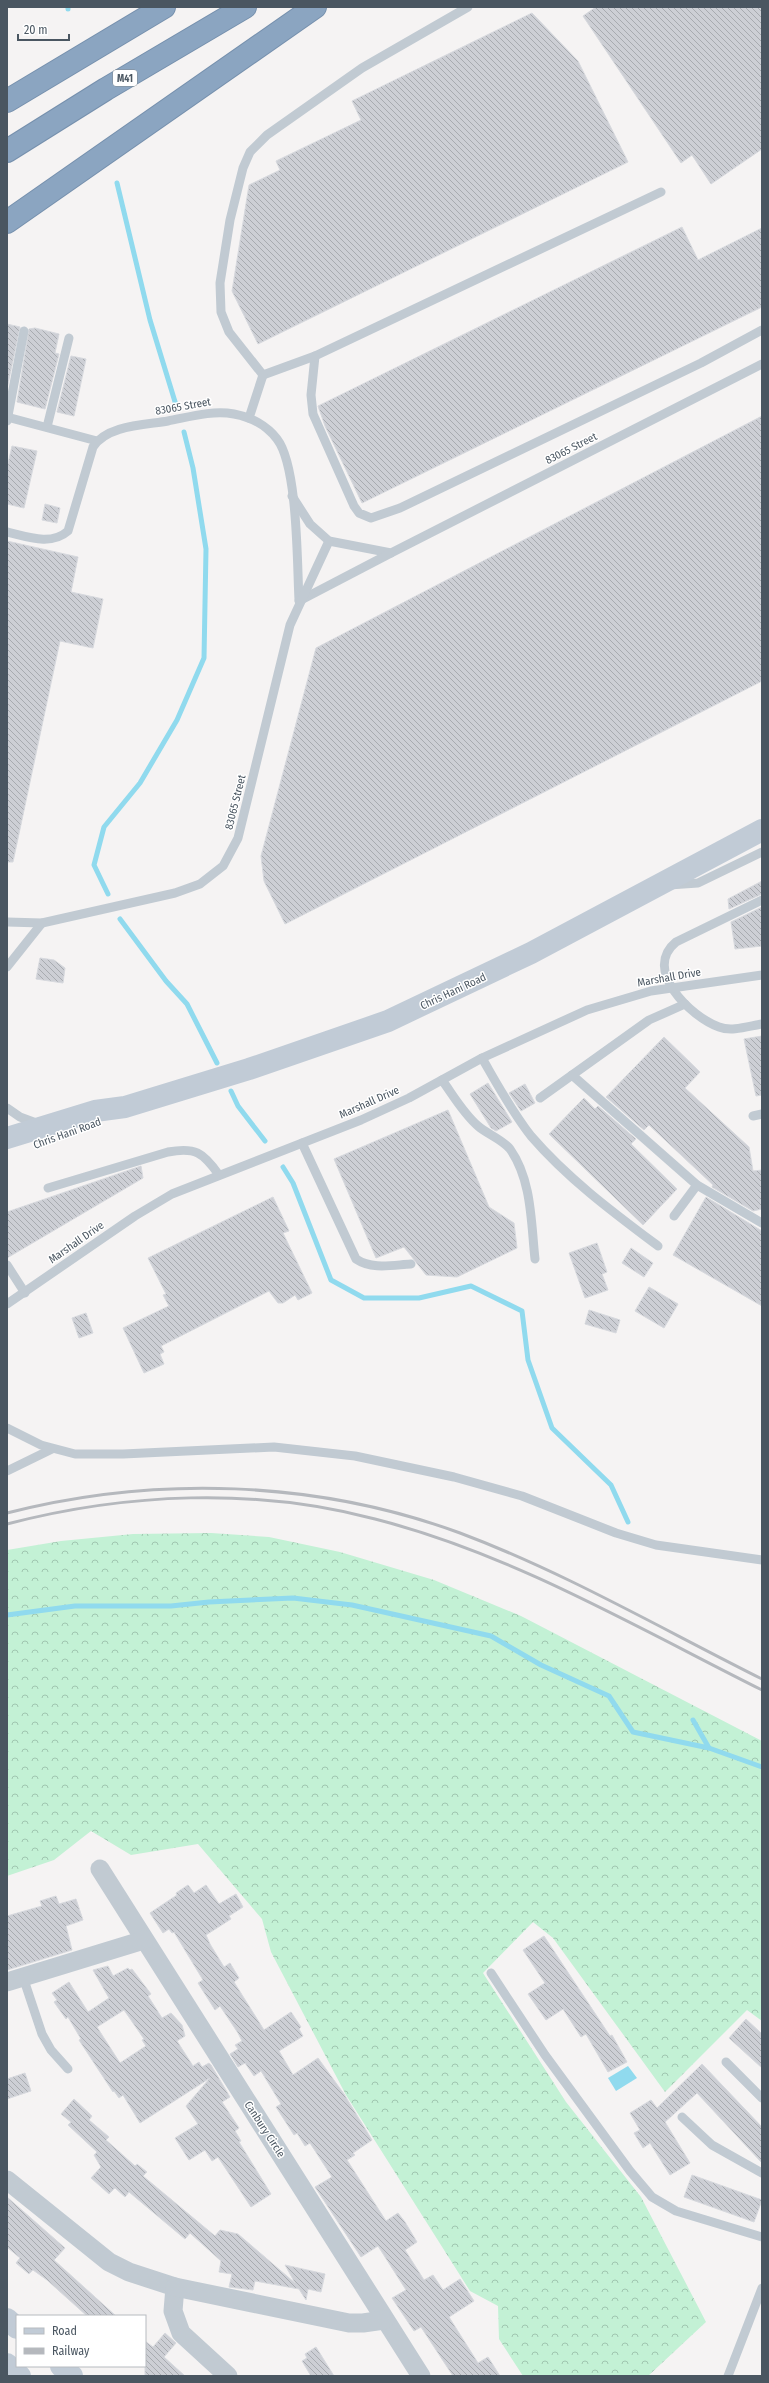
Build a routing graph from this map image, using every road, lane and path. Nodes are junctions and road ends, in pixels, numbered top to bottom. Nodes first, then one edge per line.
1 (164, 7) edge
2 (244, 7) edge
3 (315, 7) edge
4 (468, 7) edge
5 (7, 101) edge
6 (7, 151) edge
7 (661, 192) dead end
8 (7, 222) edge
9 (762, 330) edge
10 (24, 331) dead end
11 (69, 338) dead end
12 (315, 356) junction
13 (762, 364) edge
14 (263, 376) junction
15 (7, 418) edge
16 (249, 418) junction
17 (47, 427) junction
18 (97, 440) junction
19 (292, 496) junction
20 (7, 532) edge
21 (329, 541) junction
22 (391, 553) junction
23 (299, 601) junction
24 (762, 830) edge
25 (762, 852) edge
26 (660, 885) junction
27 (762, 900) edge
28 (7, 922) edge
29 (42, 922) junction
30 (7, 967) edge
31 (762, 976) edge
32 (671, 988) junction
33 (684, 1004) junction
34 (762, 1024) edge
35 (482, 1058) junction
36 (572, 1075) junction
37 (442, 1080) junction
38 (540, 1098) dead end
39 (125, 1107) junction
40 (7, 1108) edge
41 (46, 1126) junction
42 (7, 1138) edge
43 (302, 1143) junction
44 (7, 1154) edge
45 (219, 1174) junction
46 (697, 1185) junction
47 (48, 1188) dead end
48 (674, 1216) dead end
49 (762, 1222) edge
50 (658, 1246) dead end
51 (535, 1259) dead end
52 (7, 1264) edge
53 (411, 1264) dead end
54 (25, 1293) junction
55 (7, 1304) edge
56 (7, 1428) edge
57 (52, 1449) junction
58 (7, 1471) edge
59 (762, 1560) edge
60 (100, 1869) dead end
61 (144, 1940) junction
62 (491, 1973) dead end
63 (15, 1980) edge
64 (726, 2062) dead end
65 (68, 2069) dead end
66 (762, 2098) edge
67 (682, 2117) dead end
68 (762, 2173) edge
69 (7, 2180) edge
70 (762, 2237) edge
71 (175, 2287) junction
72 (762, 2288) edge
73 (7, 2319) edge
74 (384, 2320) junction
75 (16, 2327) edge
76 (7, 2364) edge
77 (62, 2367) edge
78 (20, 2376) edge
79 (72, 2376) edge
80 (228, 2376) edge
81 (421, 2376) edge
82 (728, 2376) edge

1 - 5 highway
2 - 6 highway, M41
3 - 8 highway
4 - 14 lane
7 - 12 lane
9 - 12 lane
10 - 15 lane
11 - 17 lane
12 - 14 lane
13 - 22 lane, 83065 Street
14 - 16 lane
15 - 17 lane
16 - 18 lane, 83065 Street
16 - 19 lane, 83065 Street
17 - 18 lane
18 - 20 lane
19 - 21 lane, 83065 Street
19 - 23 lane, 83065 Street
21 - 22 lane
21 - 23 lane, 83065 Street
22 - 23 lane, 83065 Street
23 - 29 lane, 83065 Street
24 - 26 main road, Chris Hani Road
25 - 26 lane
26 - 39 main road, Chris Hani Road
27 - 32 lane
28 - 29 lane, 83065 Street
29 - 30 lane
31 - 32 lane, Marshall Drive
32 - 33 lane
32 - 35 lane, Marshall Drive
33 - 34 lane
33 - 36 lane
35 - 37 lane, Marshall Drive
35 - 50 lane
36 - 38 lane
36 - 46 lane
37 - 43 lane, Marshall Drive
37 - 51 lane
39 - 41 main road, Chris Hani Road
39 - 44 main road, Chris Hani Road
40 - 41 lane
41 - 42 main road, Chris Hani Road
43 - 45 lane, Marshall Drive
43 - 53 lane
45 - 47 lane
45 - 54 lane, Marshall Drive
46 - 48 lane
46 - 49 lane
52 - 54 lane
54 - 55 lane, Marshall Drive
56 - 57 lane
57 - 58 lane
57 - 59 lane
60 - 61 street, Canbury Circle
61 - 63 street
61 - 74 street, Canbury Circle
62 - 70 lane
63 - 65 lane
64 - 66 lane
67 - 68 lane
69 - 71 street
71 - 74 street
71 - 80 street
72 - 82 lane
73 - 75 main road
74 - 81 street, Canbury Circle
76 - 78 main road
77 - 79 main road

